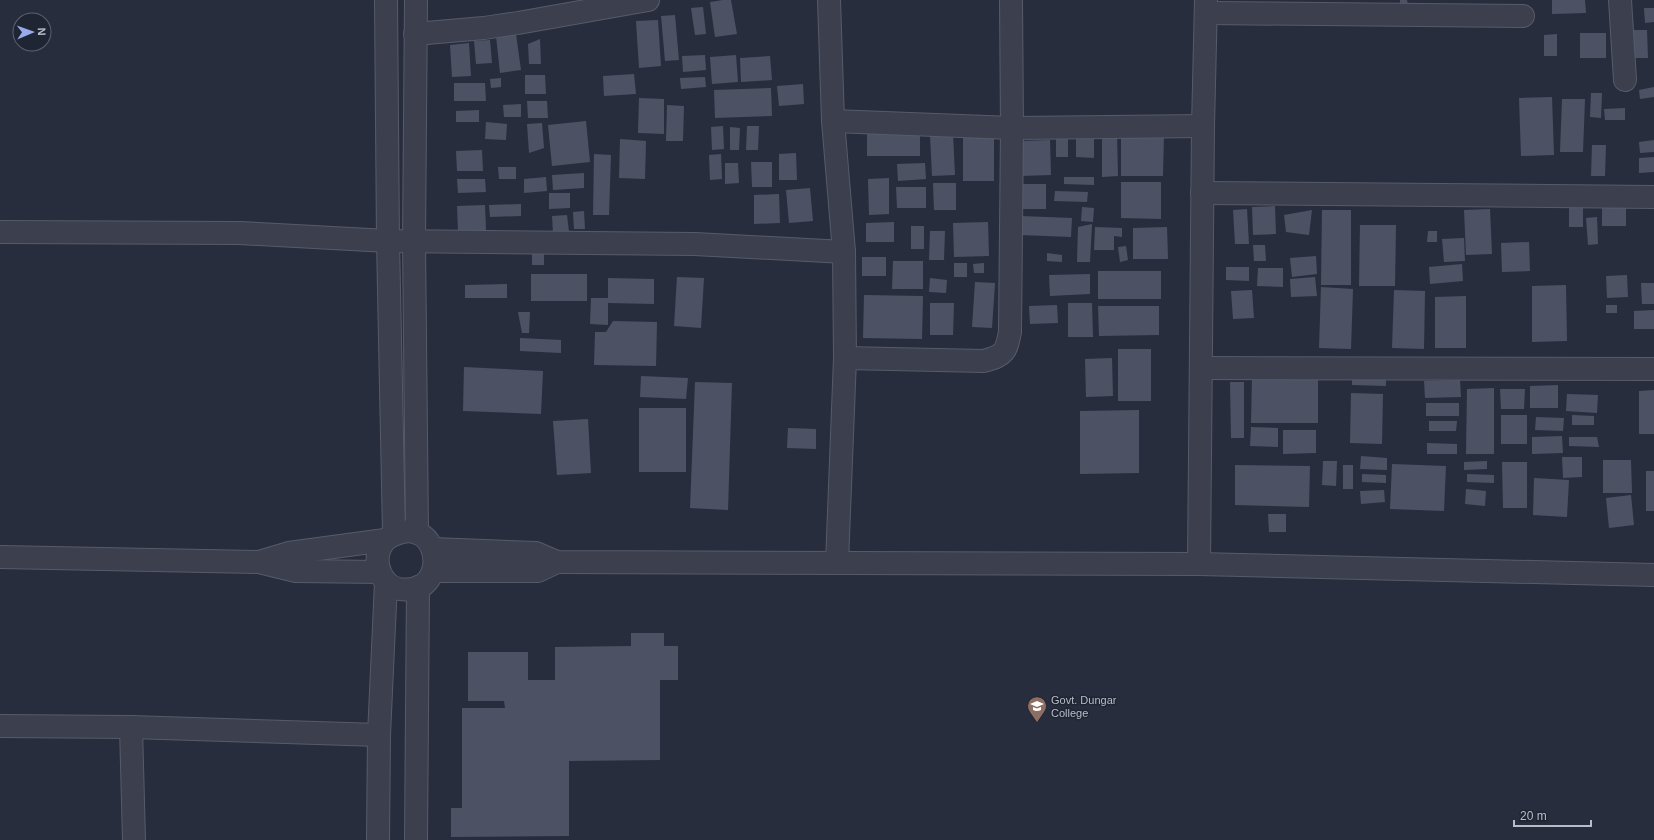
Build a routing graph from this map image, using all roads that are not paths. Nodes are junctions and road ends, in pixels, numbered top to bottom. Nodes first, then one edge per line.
1 (386, 0) edge
2 (416, 0) edge
3 (648, 0) edge
4 (829, 0) edge
5 (1011, 0) edge
6 (1620, 0) edge
7 (1206, 6) edge
8 (1523, 16) dead end
9 (416, 34) junction
10 (1625, 80) dead end
11 (833, 121) junction
12 (1203, 126) junction
13 (1012, 128) junction
14 (1202, 193) junction
15 (1654, 197) edge
16 (0, 232) edge
17 (388, 241) junction
18 (414, 241) junction
19 (844, 252) junction
20 (845, 358) junction
21 (1201, 368) junction
22 (1654, 368) edge
23 (417, 533) junction
24 (390, 537) junction
25 (433, 548) junction
26 (0, 557) edge
27 (259, 562) junction
28 (557, 562) junction
29 (837, 563) junction
30 (1199, 564) junction
31 (433, 571) junction
32 (1654, 575) edge
33 (383, 577) junction
34 (418, 587) junction
35 (0, 726) edge
36 (131, 727) junction
37 (379, 735) junction
38 (134, 840) edge
39 (378, 840) edge
40 (416, 840) edge

1 - 17 street
2 - 9 street
3 - 9 street
4 - 11 street
5 - 13 street
6 - 10 street
7 - 8 street
7 - 12 street
9 - 18 street
11 - 13 street
11 - 19 street
12 - 13 street
12 - 14 street
13 - 20 street
14 - 15 street
14 - 21 street
16 - 17 street
17 - 18 street
17 - 24 street
18 - 19 street
18 - 23 street
19 - 20 street
20 - 29 street
21 - 22 street
21 - 30 street
23 - 24 street
23 - 25 street
24 - 27 street
24 - 33 street
25 - 28 street
25 - 31 street
26 - 27 street
27 - 33 street
28 - 29 street
28 - 31 street
29 - 30 street
30 - 32 street
31 - 34 street
33 - 34 street
33 - 37 street
34 - 40 street
35 - 36 street
36 - 37 street
36 - 38 street
37 - 39 street

